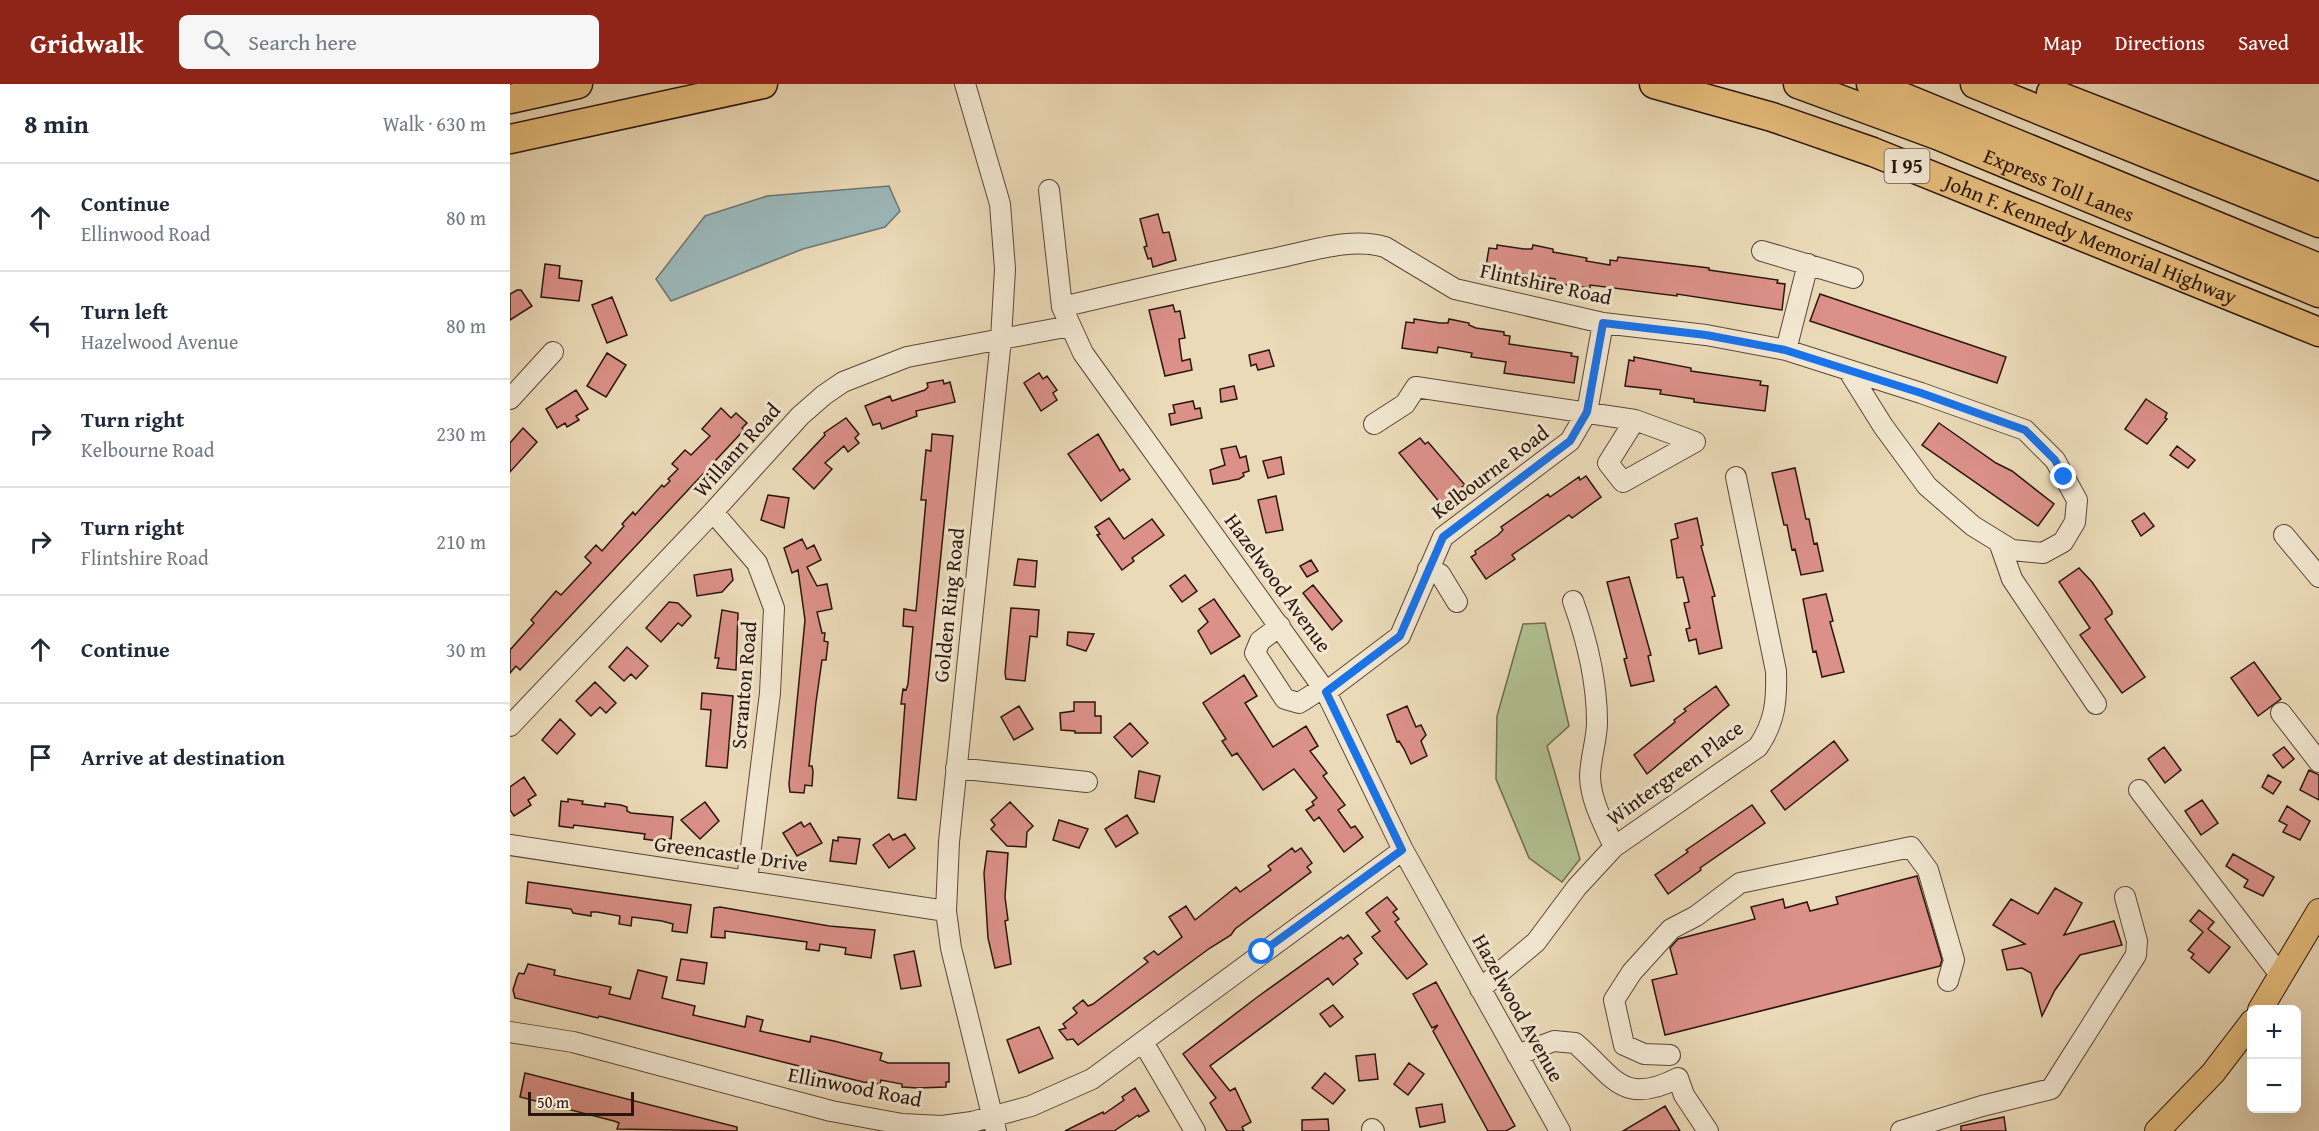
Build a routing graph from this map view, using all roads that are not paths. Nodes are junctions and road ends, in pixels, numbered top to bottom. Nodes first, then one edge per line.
1 (578, 84) edge
2 (763, 84) edge
3 (965, 84) edge
4 (1654, 84) edge
5 (1798, 84) edge
6 (1871, 84) edge
7 (1975, 84) edge
8 (2024, 84) edge
9 (510, 99) edge
10 (510, 139) edge
11 (1049, 190) dead end
12 (2319, 197) edge
13 (2319, 223) edge
14 (1762, 251) dead end
15 (1808, 264) junction
16 (2152, 267) junction
17 (2319, 268) edge
18 (1853, 278) dead end
19 (2319, 293) edge
20 (1062, 307) junction
21 (1603, 323) junction
22 (1070, 326) junction
23 (2319, 332) edge
24 (1000, 339) junction
25 (2319, 348) edge
26 (1785, 350) junction
27 (553, 352) dead end
28 (1848, 370) junction
29 (510, 399) edge
30 (1587, 412) junction
31 (1635, 420) dead end
32 (1374, 424) dead end
33 (1736, 477) dead end
34 (713, 512) junction
35 (2284, 535) dead end
36 (1999, 542) junction
37 (1428, 569) junction
38 (2319, 577) edge
39 (1573, 601) dead end
40 (1457, 602) dead end
41 (1280, 626) junction
42 (1325, 690) junction
43 (2096, 705) dead end
44 (2281, 713) dead end
45 (510, 726) edge
46 (2319, 762) edge
47 (956, 768) junction
48 (1087, 782) dead end
49 (2139, 790) dead end
50 (510, 846) edge
51 (1614, 847) junction
52 (1402, 850) junction
53 (747, 880) junction
54 (2125, 897) dead end
55 (946, 911) junction
56 (2319, 911) edge
57 (2281, 976) junction
58 (1948, 981) dead end
59 (1480, 989) junction
60 (2263, 1005) edge
61 (2247, 1029) edge
62 (510, 1032) edge
63 (1143, 1042) junction
64 (1517, 1055) junction
65 (1670, 1055) dead end
66 (994, 1124) edge
67 (1194, 1131) edge
68 (1560, 1131) edge
69 (1708, 1131) edge
70 (1901, 1131) edge
71 (2157, 1131) edge

1 - 9 highway
2 - 10 highway
3 - 24 street, Golden Ring Road
4 - 16 highway, John F. Kennedy Memorial Highway / I 95
5 - 19 highway, Express Toll Lanes
6 - 17 highway, Express Toll Lanes
7 - 13 highway
8 - 12 highway
11 - 20 street, Hazelwood Avenue
14 - 15 street
15 - 18 street
15 - 26 street
16 - 23 highway, John F. Kennedy Memorial Highway / I 95
16 - 25 highway
20 - 21 street, Flintshire Road
20 - 22 street, Hazelwood Avenue
21 - 26 street, Flintshire Road
21 - 30 street, Kelbourne Road
22 - 24 street, Willann Road
22 - 41 street, Hazelwood Avenue
24 - 34 street, Willann Road
24 - 47 street, Golden Ring Road
26 - 28 street, Flintshire Road
27 - 29 street
28 - 36 street
28 - 36 street, Flintshire Road
30 - 31 street
30 - 32 street
30 - 37 street, Kelbourne Road
33 - 51 street, Wintergreen Place
34 - 45 street, Willann Road
34 - 53 street, Scranton Road
35 - 38 street
36 - 43 street
37 - 40 street
37 - 42 street, Kelbourne Road
39 - 51 street
41 - 42 street, Hazelwood Avenue
41 - 42 street, Kelbourne Road
42 - 52 street, Hazelwood Avenue
44 - 46 street
47 - 48 street
47 - 55 street, Golden Ring Road
49 - 57 street
50 - 53 street, Greencastle Drive
51 - 59 street, Wintergreen Place
52 - 59 street, Hazelwood Avenue
52 - 63 street, Ellinwood Road
53 - 55 street, Greencastle Drive
54 - 70 street
55 - 66 street, Golden Ring Road
56 - 57 main road
57 - 60 main road
58 - 65 street
59 - 64 street, Hazelwood Avenue
61 - 71 main road
62 - 66 street, Ellinwood Road
63 - 66 street, Ellinwood Road
63 - 67 street
64 - 68 street, Hazelwood Avenue
64 - 69 street

